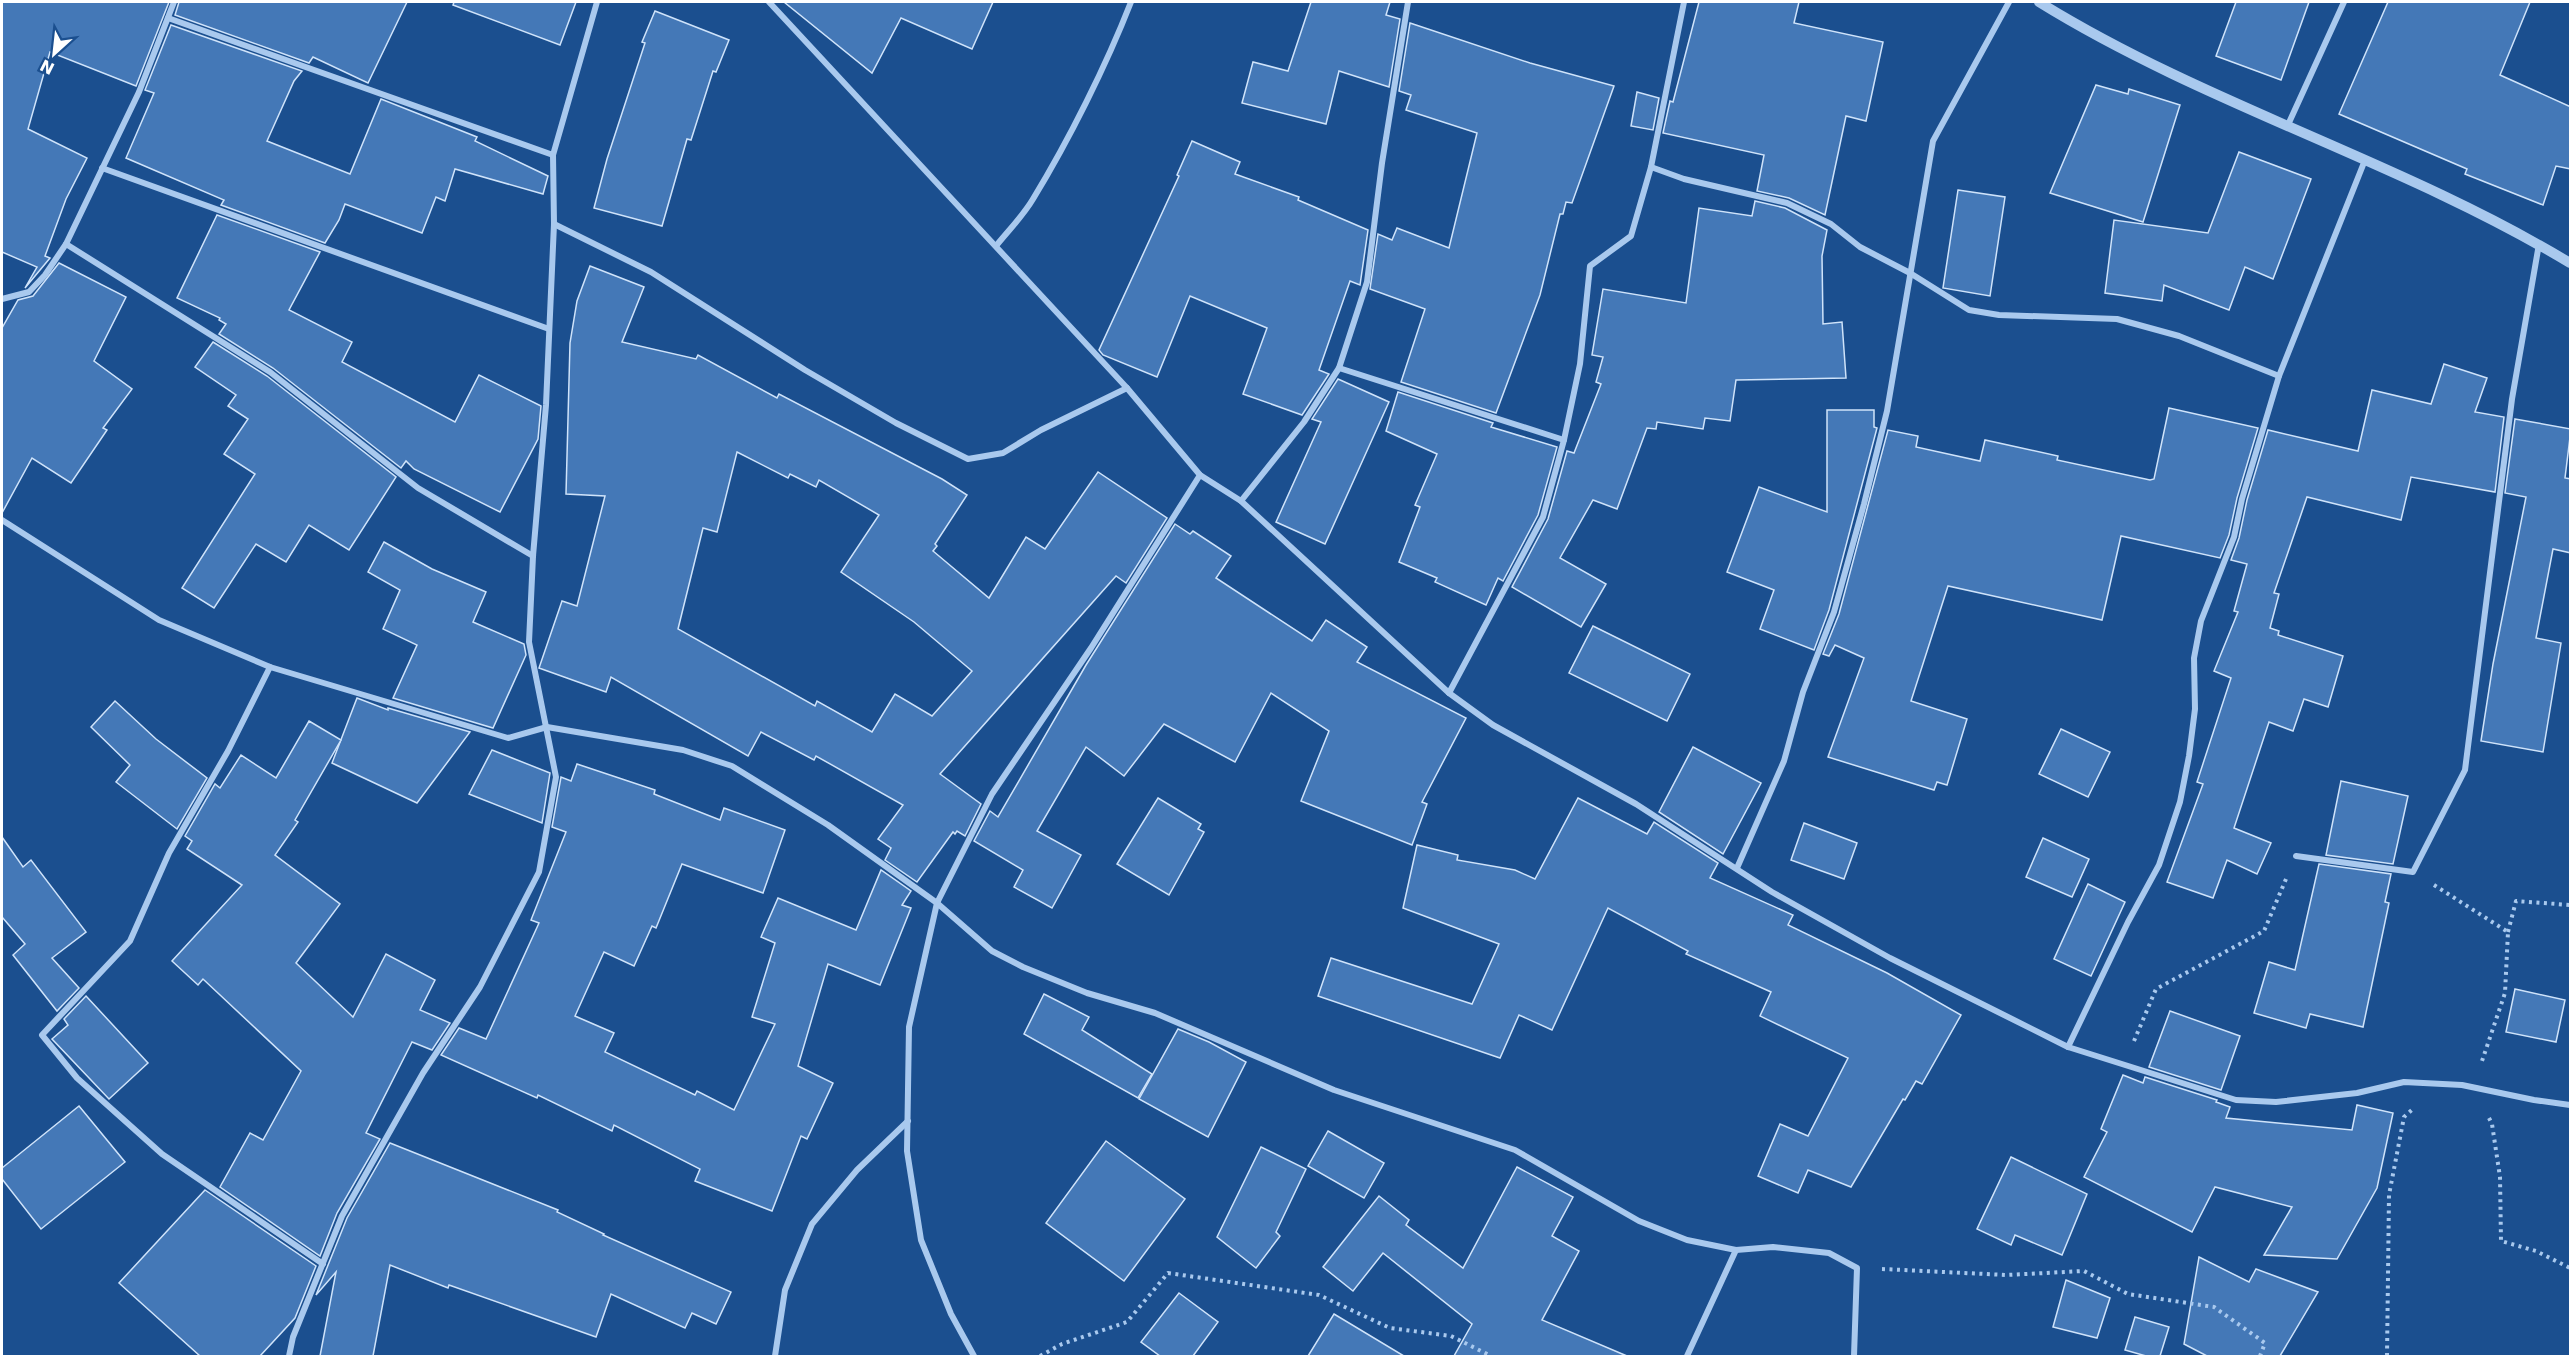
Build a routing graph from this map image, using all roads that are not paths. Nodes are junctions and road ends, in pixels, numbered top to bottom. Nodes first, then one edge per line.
1 (174, 2) edge
2 (597, 2) edge
3 (769, 2) edge
4 (1131, 2) edge
5 (1408, 2) edge
6 (1684, 2) edge
7 (2009, 2) edge
8 (2039, 2) edge
9 (2344, 2) edge
10 (168, 18) junction
11 (2286, 127) junction
12 (553, 155) junction
13 (2365, 160) junction
14 (1651, 167) junction
15 (102, 168) junction
16 (554, 224) junction
17 (66, 244) junction
18 (2539, 244) junction
19 (996, 246) junction
20 (2571, 263) edge
21 (1910, 273) junction
22 (2, 299) edge
23 (549, 329) junction
24 (1339, 368) junction
25 (2279, 376) junction
26 (1127, 388) junction
27 (1564, 440) junction
28 (1200, 475) junction
29 (1241, 501) junction
30 (2, 520) edge
31 (533, 556) junction
32 (270, 667) junction
33 (1449, 693) junction
34 (547, 727) junction
35 (2296, 856) road end
36 (1737, 868) junction
37 (937, 903) junction
38 (2068, 1047) junction
39 (2571, 1105) edge
40 (908, 1121) junction
41 (1736, 1250) junction
42 (323, 1264) junction
43 (289, 1356) edge
44 (776, 1356) edge
45 (974, 1356) edge
46 (1687, 1356) edge
47 (1854, 1356) edge

1 - 10 street
2 - 12 street
3 - 19 street
4 - 19 street
5 - 24 street
6 - 14 street
7 - 21 street
8 - 11 street
9 - 11 street
10 - 12 street
10 - 15 street
11 - 13 street
12 - 16 street
13 - 18 street
13 - 25 street
14 - 21 street
14 - 27 street
15 - 17 street
15 - 23 street
16 - 23 street
16 - 26 street
17 - 22 street
17 - 31 street
18 - 20 street
18 - 35 street
19 - 26 street
21 - 25 street
21 - 36 street
23 - 31 street
24 - 27 street
24 - 29 street
25 - 38 street
26 - 28 street
27 - 33 street
28 - 29 street
28 - 37 street
29 - 33 street
30 - 32 street
31 - 34 street
32 - 34 street
32 - 42 street
33 - 36 street
34 - 37 street
34 - 42 street
36 - 38 street
37 - 40 street
37 - 41 street
38 - 39 street
40 - 44 street
40 - 45 street
41 - 46 street
41 - 47 street
42 - 43 street

